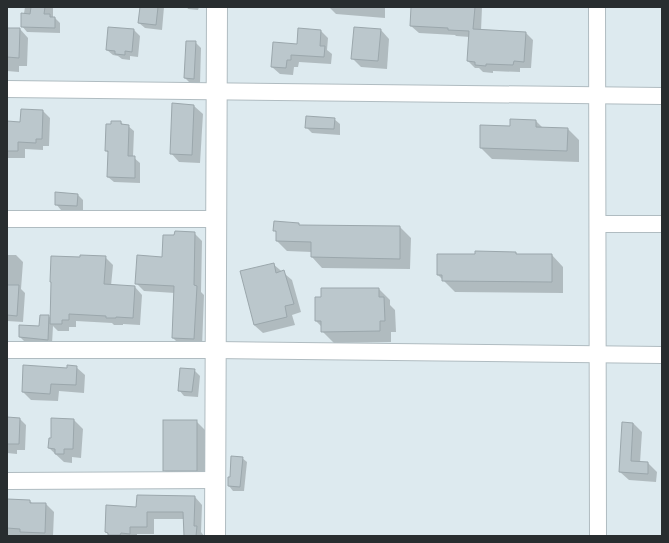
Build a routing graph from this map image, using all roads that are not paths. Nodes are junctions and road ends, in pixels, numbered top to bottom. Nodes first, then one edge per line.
1 (217, 7) edge
2 (597, 7) edge
3 (7, 89) edge
4 (217, 92) junction
5 (597, 95) junction
6 (662, 96) edge
7 (7, 219) edge
8 (216, 219) junction
9 (598, 224) junction
10 (662, 224) edge
11 (7, 350) edge
12 (215, 350) junction
13 (598, 354) junction
14 (662, 354) edge
15 (7, 480) edge
16 (215, 480) junction
17 (215, 536) edge
18 (598, 536) edge

1 - 4 main road
2 - 5 street
3 - 4 street
4 - 5 street
4 - 8 main road
5 - 6 street
5 - 9 street
7 - 8 street
8 - 12 main road
9 - 10 street
9 - 13 street
11 - 12 street
12 - 13 street
12 - 16 main road
13 - 14 street
13 - 18 street
15 - 16 street
16 - 17 main road

